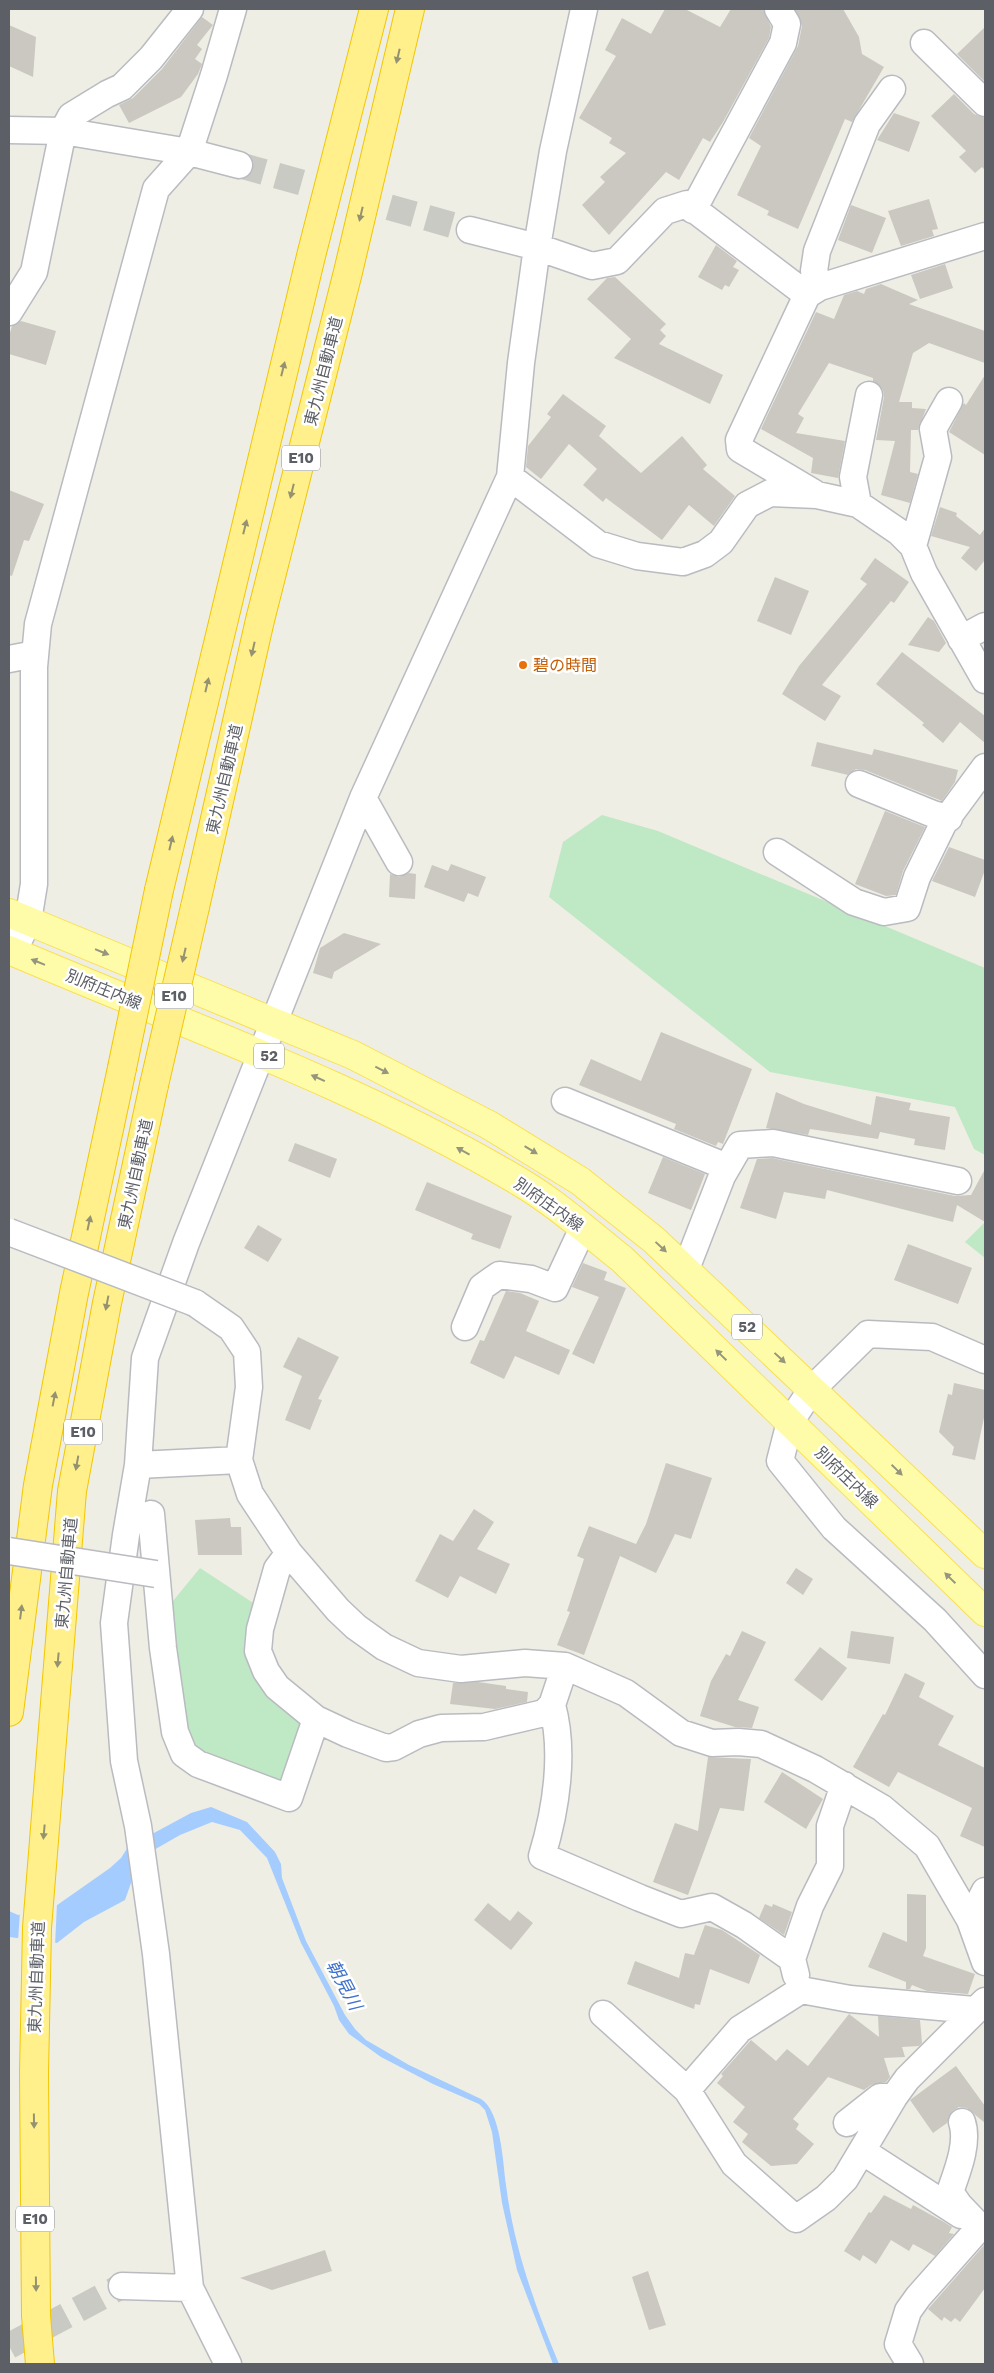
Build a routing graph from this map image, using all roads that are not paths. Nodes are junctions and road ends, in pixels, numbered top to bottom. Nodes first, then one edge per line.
1 (190, 9) edge
2 (233, 9) edge
3 (410, 9) edge
4 (584, 9) edge
5 (778, 9) edge
6 (374, 10) edge
7 (924, 43) dead end
8 (892, 88) dead end
9 (985, 103) edge
10 (9, 130) edge
11 (63, 130) junction
12 (188, 152) junction
13 (239, 165) tunnel mouth
14 (693, 210) junction
15 (470, 230) tunnel mouth
16 (985, 236) edge
17 (536, 247) junction
18 (813, 291) junction
19 (9, 312) edge
20 (868, 395) dead end
21 (948, 401) dead end
22 (510, 477) junction
23 (817, 495) junction
24 (858, 504) junction
25 (913, 546) junction
26 (985, 626) edge
27 (961, 639) junction
28 (35, 654) junction
29 (9, 659) edge
30 (985, 680) edge
31 (985, 767) edge
32 (859, 784) dead end
33 (363, 798) junction
34 (949, 818) junction
35 (777, 852) dead end
36 (399, 862) dead end
37 (19, 917) edge
38 (11, 951) edge
39 (273, 1021) junction
40 (261, 1052) junction
41 (565, 1101) dead end
42 (727, 1167) junction
43 (958, 1181) dead end
44 (583, 1228) junction
45 (9, 1232) edge
46 (686, 1269) junction
47 (465, 1327) dead end
48 (985, 1360) edge
49 (812, 1389) junction
50 (790, 1422) junction
51 (239, 1460) junction
52 (138, 1465) junction
53 (151, 1514) dead end
54 (9, 1551) edge
55 (289, 1552) junction
56 (985, 1554) edge
57 (156, 1574) junction
58 (985, 1612) edge
59 (565, 1666) junction
60 (985, 1675) edge
61 (552, 1704) junction
62 (9, 1712) edge
63 (316, 1719) junction
64 (844, 1785) junction
65 (985, 1891) edge
66 (970, 1920) junction
67 (792, 1959) junction
68 (985, 1962) edge
69 (801, 1990) junction
70 (980, 2005) edge
71 (603, 2014) dead end
72 (687, 2090) junction
73 (894, 2097) junction
74 (962, 2122) dead end
75 (847, 2123) dead end
76 (862, 2151) junction
77 (983, 2228) edge
78 (122, 2286) tunnel mouth
79 (190, 2288) junction
80 (40, 2364) edge
81 (228, 2364) edge
82 (910, 2364) edge

1 - 11 street
2 - 12 street
3 -> 80 highway, 東九州自動車道 / E10, bridge
4 - 17 street
5 - 14 street
62 -> 6 highway, E10, bridge
7 - 9 street
8 - 18 street
10 - 11 street
11 - 12 street
11 - 19 street
12 - 13 street
12 - 28 street
14 - 17 street
14 - 18 street
15 - 17 street
16 - 18 street
17 - 22 street
18 - 23 street
20 - 24 street
21 - 25 street
22 - 23 street
22 - 33 street
23 - 24 street
24 - 25 street
25 - 27 street
26 - 27 street
27 - 30 street
28 - 29 street
28 - 37 street
31 - 34 street
32 - 34 street
33 - 36 street
33 - 39 street
34 - 35 street
37 - 38 street
37 -> 39 main road, 別府庄内線 / 52
40 -> 38 main road, 別府庄内線 / 52
39 - 40 street
39 -> 46 main road, 別府庄内線 / 52
44 -> 40 main road, 別府庄内線 / 52
40 - 52 street
41 - 42 street
42 - 43 street
42 - 46 street
44 - 47 street
50 -> 44 main road, 別府庄内線 / 52
45 - 51 street, bridge
46 -> 49 main road, 別府庄内線 / 52
48 - 49 street
49 - 50 street
49 -> 56 main road, 別府庄内線 / 52
58 -> 50 main road, 別府庄内線 / 52
50 - 60 street
51 - 52 street
51 - 55 street
52 - 79 street
53 - 57 street
54 - 57 street, bridge
55 - 59 street
55 - 63 street
57 - 63 street
59 - 61 street
59 - 64 street
61 - 63 street
61 - 67 street
64 - 66 street
64 - 67 street
65 - 66 street
66 - 68 street
67 - 69 street
69 - 70 street
69 - 72 street
70 - 73 street
71 - 72 street
72 - 76 street
73 - 75 street
73 - 76 street
74 - 77 street
76 - 77 street
77 - 82 street
78 - 79 street
79 - 81 street

